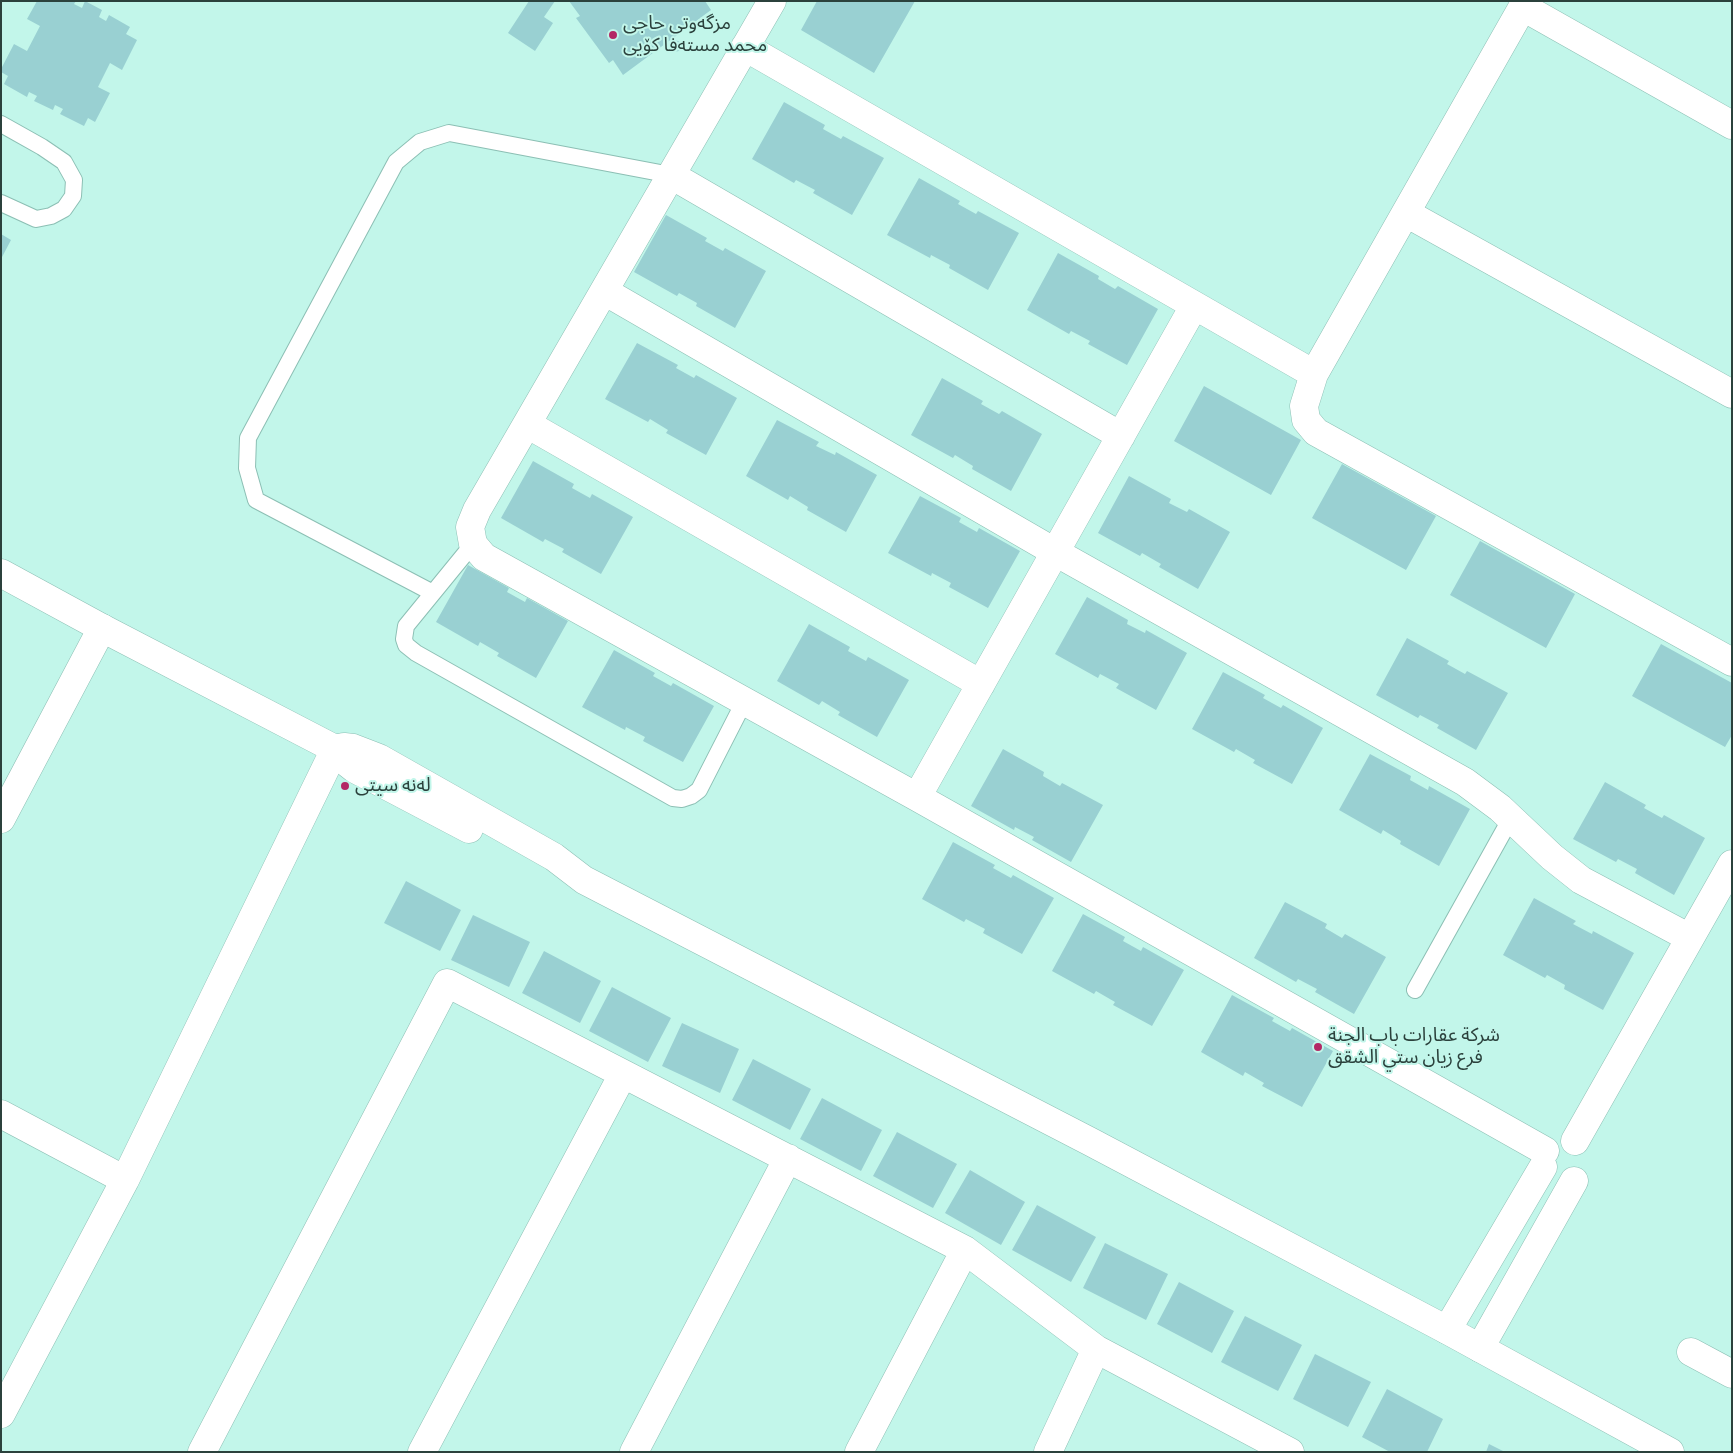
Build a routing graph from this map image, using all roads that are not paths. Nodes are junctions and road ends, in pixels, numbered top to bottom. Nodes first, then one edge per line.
1 (772, 1) edge
2 (1525, 4) edge
3 (745, 47) junction
4 (1, 124) edge
5 (1732, 125) edge
6 (671, 176) junction
7 (1, 202) edge
8 (1406, 213) junction
9 (604, 291) junction
10 (1194, 306) junction
11 (1314, 374) junction
12 (1732, 394) edge
13 (527, 424) junction
14 (1121, 436) junction
15 (473, 544) junction
16 (1055, 552) junction
17 (1, 573) edge
18 (433, 593) junction
19 (102, 628) junction
20 (1732, 662) edge
21 (981, 684) junction
22 (744, 702) junction
23 (335, 749) junction
24 (917, 797) junction
25 (1511, 818) junction
26 (1, 819) edge
27 (1732, 864) edge
28 (1690, 938) junction
29 (1415, 990) dead end
30 (623, 1074) junction
31 (1, 1114) edge
32 (1575, 1142) junction
33 (788, 1158) junction
34 (1544, 1159) junction
35 (124, 1180) junction
36 (1574, 1181) junction
37 (965, 1250) junction
38 (1447, 1330) junction
39 (1480, 1348) junction
40 (1096, 1349) junction
41 (1691, 1352) dead end
42 (1732, 1374) edge
43 (8, 1384) edge
44 (1, 1414) edge
45 (1654, 1448) edge
46 (202, 1452) edge
47 (422, 1452) edge
48 (634, 1452) edge
49 (859, 1452) edge
50 (1048, 1452) edge
51 (1290, 1452) edge

1 - 3 street
2 - 5 street
2 - 8 street
3 - 6 street
3 - 10 street
4 - 7 lane
6 - 9 street
6 - 14 street
6 - 18 lane
8 - 11 street
8 - 12 street
9 - 13 street
9 - 16 street
10 - 11 street
10 - 14 street
11 - 20 street
13 - 15 street
13 - 21 street
14 - 16 street
15 - 18 lane
15 - 22 street
16 - 21 street
16 - 25 street
17 - 19 street
18 - 22 lane
19 - 23 street
19 - 26 street
21 - 24 street
22 - 24 street
23 - 35 street
23 - 38 street
24 - 34 street
25 - 28 street
25 - 29 lane
27 - 28 street
28 - 32 street
30 - 33 street
30 - 46 street
30 - 47 street
31 - 35 street
32 - 34 street
32 - 36 street
33 - 37 street
33 - 48 street
34 - 36 street
34 - 38 street
35 - 43 street
36 - 39 street
37 - 40 street
37 - 49 street
38 - 39 street
39 - 45 street
40 - 50 street
40 - 51 street
41 - 42 street
43 - 44 street

